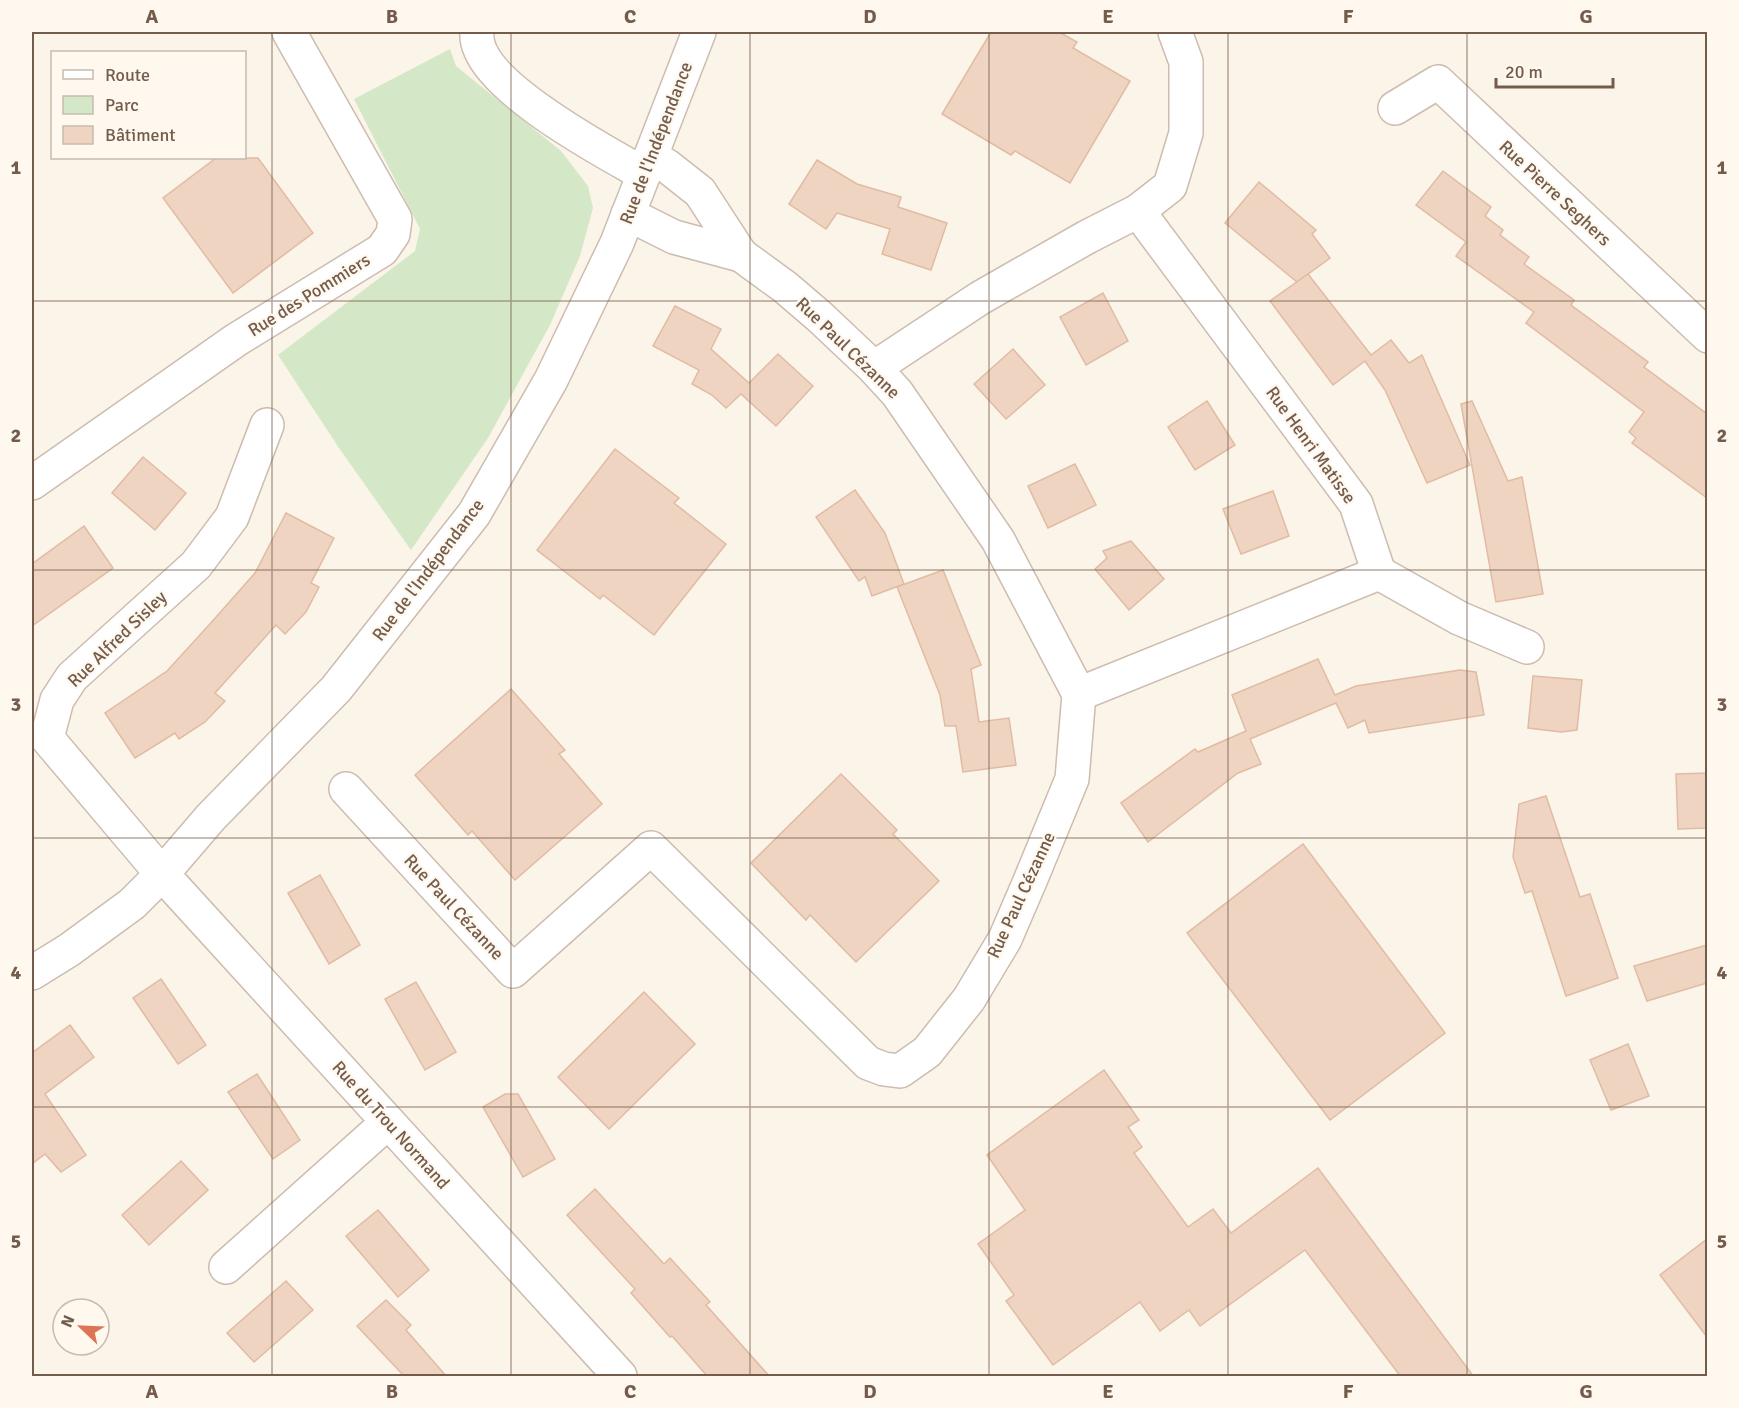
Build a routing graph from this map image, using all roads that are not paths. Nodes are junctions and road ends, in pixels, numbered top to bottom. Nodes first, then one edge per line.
1 (289, 32) edge
2 (477, 32) edge
3 (699, 32) edge
4 (1175, 32) edge
5 (1395, 108) dead end
6 (648, 165) junction
7 (1138, 211) junction
8 (628, 214) junction
9 (741, 255) junction
10 (1707, 336) edge
11 (874, 368) junction
12 (267, 425) dead end
13 (32, 483) edge
14 (1379, 573) junction
15 (1527, 647) dead end
16 (1079, 694) junction
17 (39, 728) edge
18 (346, 789) dead end
19 (162, 874) junction
20 (32, 973) edge
21 (388, 1122) junction
22 (226, 1267) dead end
23 (620, 1377) edge

1 - 13 street, Rue des Pommiers
2 - 6 street
3 - 6 street, Rue de l'Indépendance
4 - 7 street
5 - 10 street, Rue Pierre Seghers
6 - 8 street, Rue de l'Indépendance
6 - 9 street
7 - 11 street
7 - 14 street, Rue Henri Matisse
8 - 9 street
8 - 19 street, Rue de l'Indépendance
9 - 11 street, Rue Paul Cézanne
11 - 16 street, Rue Paul Cézanne
12 - 17 street, Rue Alfred Sisley
14 - 15 street
14 - 16 street
16 - 18 street, Rue Paul Cézanne
17 - 19 street, Rue Alfred Sisley
19 - 20 street, Rue de l'Indépendance
19 - 21 street, Rue du Trou Normand
21 - 22 street
21 - 23 street, Rue du Trou Normand

